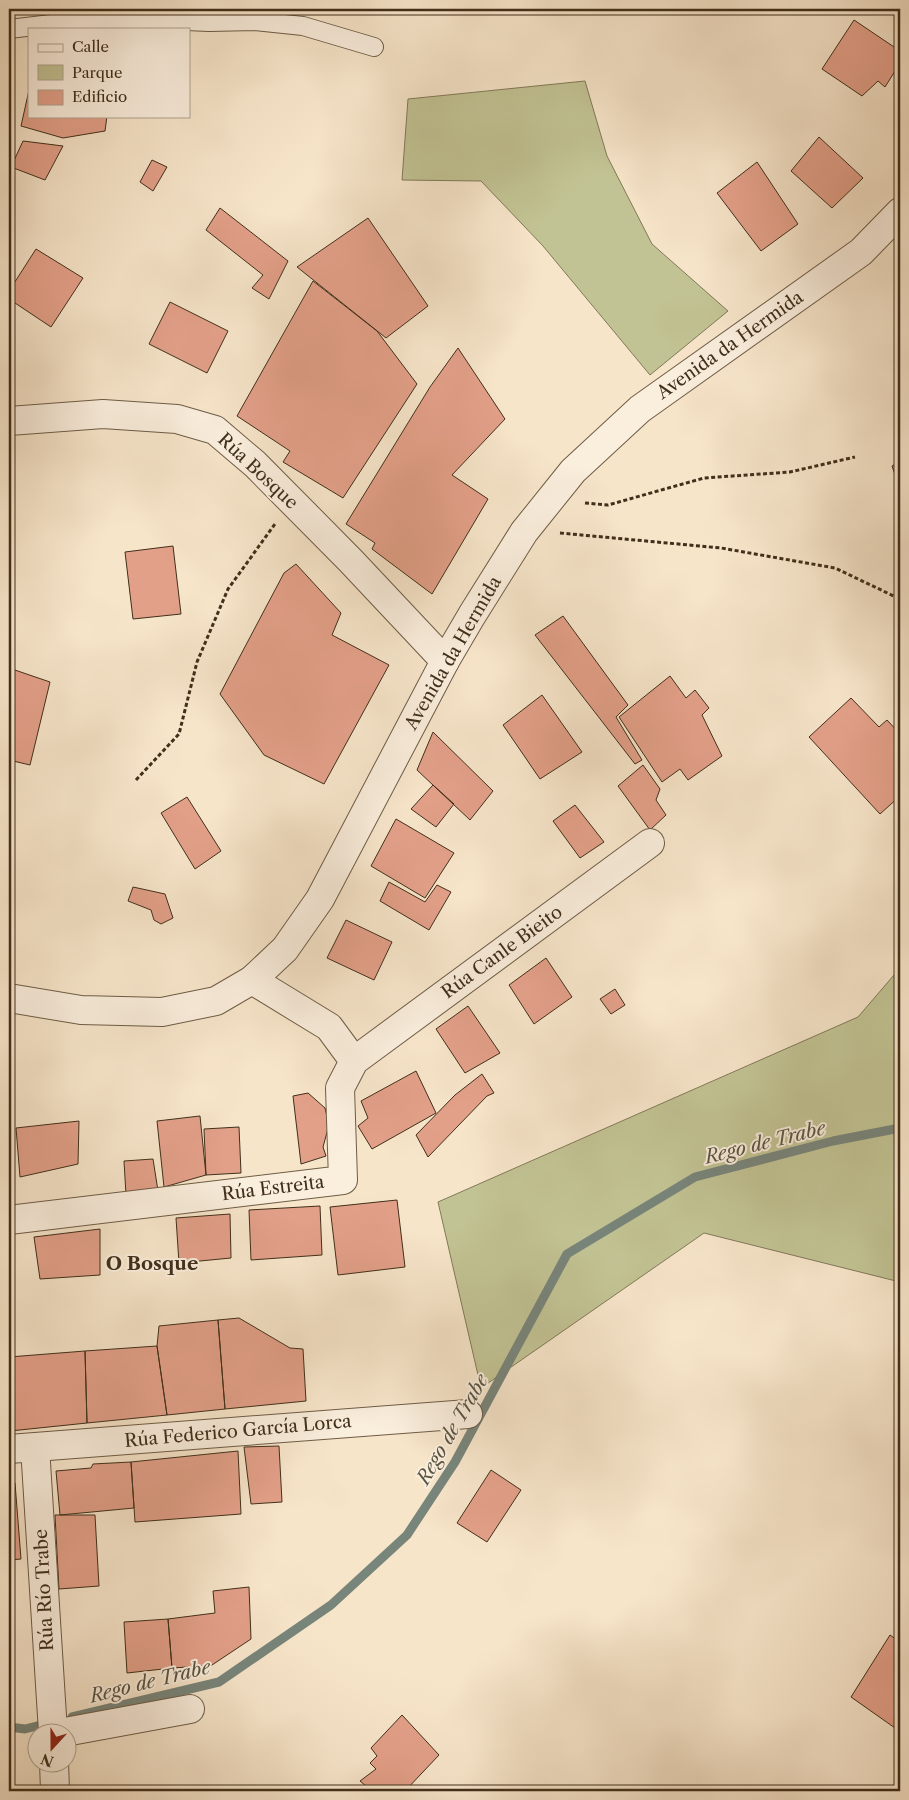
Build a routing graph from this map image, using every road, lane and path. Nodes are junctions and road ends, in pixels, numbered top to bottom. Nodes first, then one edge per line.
1 (9, 28) edge
2 (374, 47) dead end
3 (900, 212) edge
4 (9, 421) edge
5 (856, 457) dead end
6 (549, 500) junction
7 (292, 502) junction
8 (524, 532) junction
9 (900, 600) edge
10 (445, 661) junction
11 (136, 780) dead end
12 (650, 843) dead end
13 (252, 980) junction
14 (9, 998) edge
15 (354, 1061) junction
16 (9, 1220) edge
17 (468, 1414) dead end
18 (22, 1448) edge
19 (190, 1709) dead end
20 (52, 1722) edge
21 (78, 1730) edge
22 (54, 1772) edge
23 (55, 1791) edge

1 - 2 lane
3 - 6 street, Avenida da Hermida
4 - 7 street, Rúa Bosque
5 - 6 path
6 - 8 street, Avenida da Hermida
7 - 10 street, Rúa Bosque
7 - 11 path
8 - 9 path
8 - 10 street, Avenida da Hermida
10 - 13 street, Avenida da Hermida
12 - 15 street, Rúa Canle Bieito
13 - 14 street, Avenida da Hermida
13 - 15 street
15 - 16 street, Rúa Estreita
17 - 18 street, Rúa Federico García Lorca
18 - 20 street, Rúa Río Trabe
19 - 21 street
22 - 23 street

